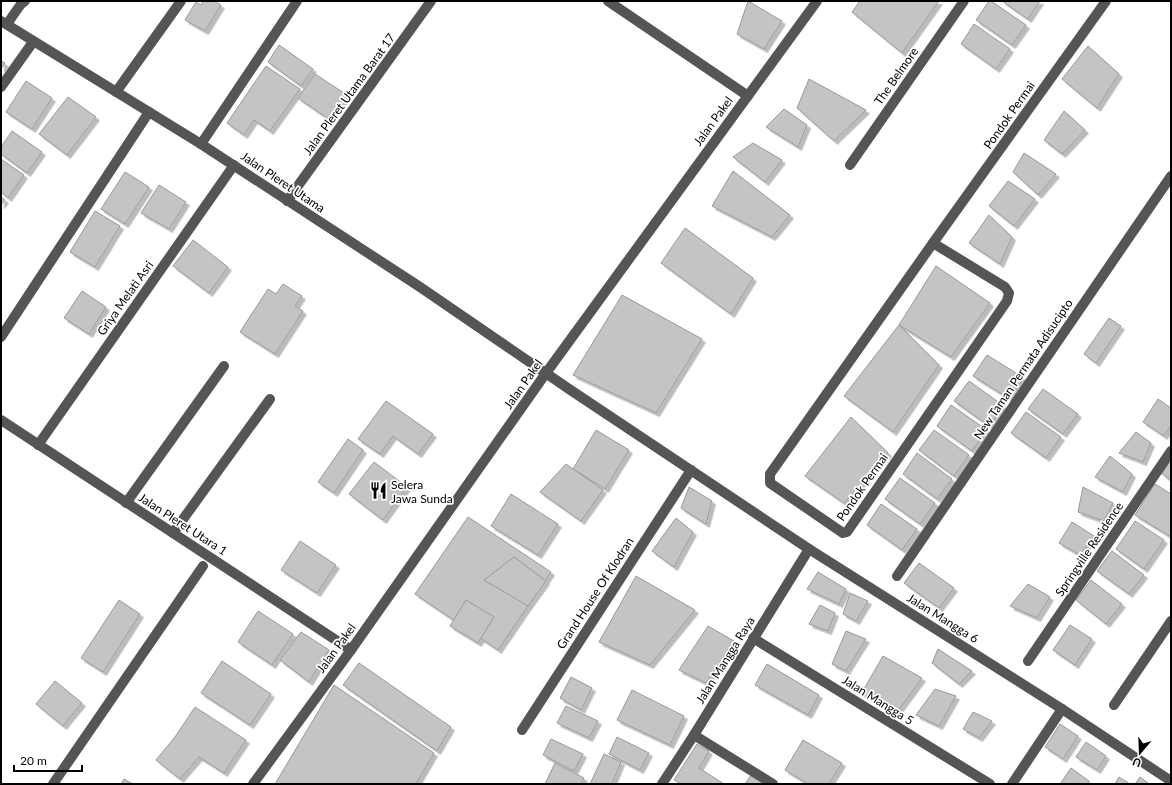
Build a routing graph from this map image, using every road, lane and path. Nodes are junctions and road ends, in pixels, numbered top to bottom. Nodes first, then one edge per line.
1 (25, 1) edge
2 (181, 1) edge
3 (297, 1) edge
4 (431, 1) edge
5 (608, 1) edge
6 (817, 1) edge
7 (964, 1) edge
8 (1106, 1) edge
9 (4, 23) edge
10 (33, 42) junction
11 (1, 87) edge
12 (116, 92) junction
13 (748, 96) junction
14 (149, 112) junction
15 (201, 144) junction
16 (234, 165) junction
17 (850, 165) dead end
18 (1171, 176) edge
19 (287, 201) junction
20 (934, 243) junction
21 (1, 337) edge
22 (224, 366) dead end
23 (546, 373) junction
24 (270, 399) dead end
25 (1, 420) edge
26 (38, 445) junction
27 (1171, 451) edge
28 (691, 470) junction
29 (126, 503) junction
30 (173, 533) junction
31 (809, 549) junction
32 (203, 566) dead end
33 (897, 576) dead end
34 (1171, 620) edge
35 (753, 638) junction
36 (351, 650) junction
37 (1028, 661) dead end
38 (1114, 705) dead end
39 (1062, 709) junction
40 (522, 730) dead end
41 (694, 735) junction
42 (1171, 781) edge
43 (53, 784) edge
44 (253, 784) edge
45 (662, 784) edge
46 (773, 784) edge
47 (990, 784) edge
48 (1012, 784) edge

1 - 9 street
2 - 12 street
3 - 15 street
4 - 19 street, Jalan Pleret Utama Barat 17
5 - 13 street
6 - 13 street, Jalan Pakel
7 - 17 street, The Belmore
8 - 20 street, Pondok Permai
9 - 10 street, Jalan Pleret Utama
10 - 11 street
10 - 12 street, Jalan Pleret Utama
12 - 14 street, Jalan Pleret Utama
13 - 23 street, Jalan Pakel
14 - 15 street, Jalan Pleret Utama
14 - 21 street
15 - 16 street, Jalan Pleret Utama
16 - 19 street, Jalan Pleret Utama
16 - 26 street, Griya Melati Asri
18 - 33 street, New Taman Permata Adisucipto
19 - 23 street, Jalan Pleret Utama
20 - 20 street, Pondok Permai
22 - 29 street
23 - 28 street, Jalan Pleret Utama
23 - 36 street, Jalan Pakel
24 - 30 street
25 - 26 street, Jalan Pleret Utara 1
26 - 29 street, Jalan Pleret Utara 1
27 - 37 street, Springville Residence
28 - 31 street, Jalan Mangga 6
28 - 40 street, Grand House Of Klodran
29 - 30 street, Jalan Pleret Utara 1
30 - 36 street, Jalan Pleret Utara 1
31 - 35 street, Jalan Mangga Raya
31 - 39 street, Jalan Mangga 6
32 - 43 street
34 - 38 street
35 - 41 street, Jalan Mangga Raya
35 - 47 street, Jalan Mangga 5
36 - 44 street, Jalan Pakel
39 - 42 street, Jalan Mangga 6
39 - 48 street
41 - 45 street, Jalan Mangga Raya
41 - 46 street

